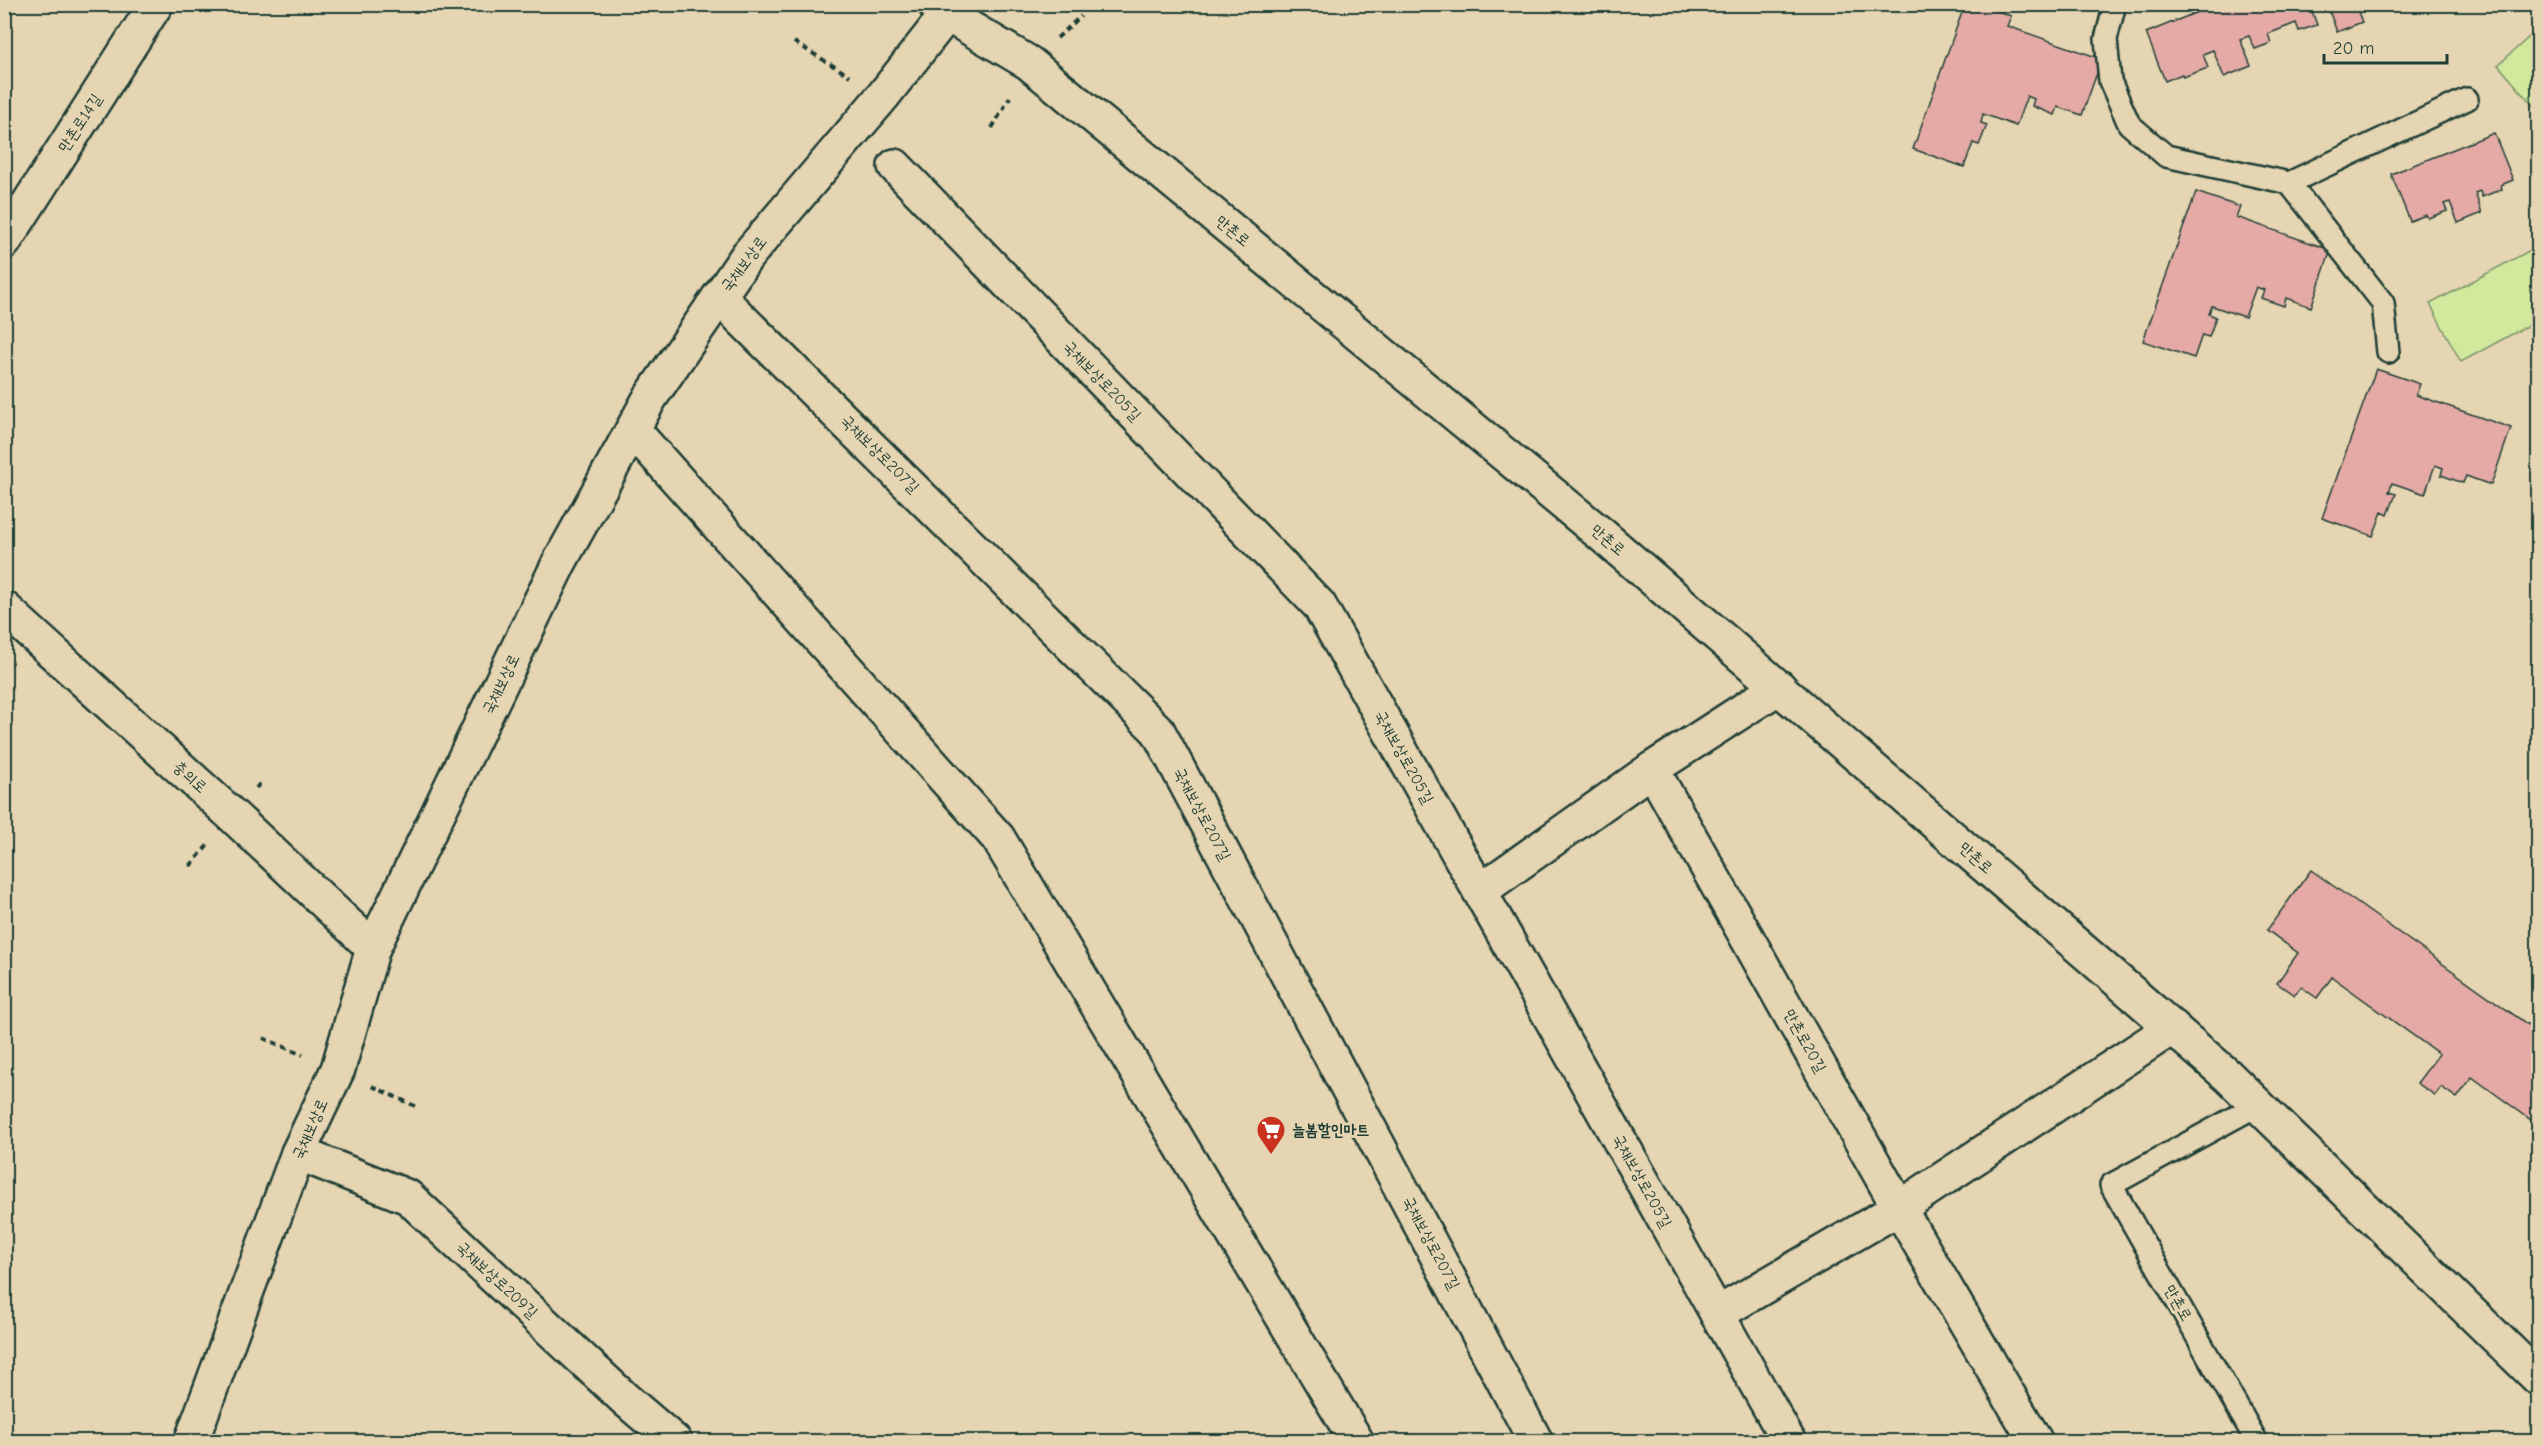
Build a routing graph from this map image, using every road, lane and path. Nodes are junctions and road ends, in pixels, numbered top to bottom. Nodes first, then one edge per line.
1 (156, 4) edge
2 (2115, 4) edge
3 (945, 8) edge
4 (2467, 99) dead end
5 (895, 166) dead end
6 (2289, 183) junction
7 (4, 242) edge
8 (719, 297) junction
9 (2388, 352) dead end
10 (633, 430) junction
11 (4, 608) edge
12 (1779, 687) junction
13 (1652, 769) junction
14 (1480, 891) junction
15 (373, 948) junction
16 (2173, 1027) junction
17 (2258, 1105) junction
18 (298, 1153) junction
19 (1899, 1208) junction
20 (1717, 1314) junction
21 (2538, 1378) edge
22 (190, 1442) edge
23 (675, 1442) edge
24 (1357, 1442) edge
25 (1536, 1442) edge
26 (1789, 1442) edge
27 (2036, 1442) edge
28 (2257, 1442) edge

1 - 7 street, 만촌로14길
2 - 6 lane
3 - 8 street, 국채보상로
3 - 12 street, 만촌로
4 - 6 lane
5 - 14 street, 국채보상로205길
6 - 9 lane
8 - 10 street, 국채보상로
8 - 25 street, 국채보상로207길
10 - 15 street, 국채보상로
10 - 24 street
11 - 15 street, 충의로
12 - 13 street
12 - 16 street, 만촌로
13 - 14 street
13 - 19 street, 만촌로20길
14 - 20 street, 국채보상로205길
15 - 18 street, 국채보상로
16 - 17 street, 만촌로
16 - 19 street
17 - 21 street, 만촌로
17 - 28 lane, 만촌로
18 - 22 street, 국채보상로
18 - 23 street, 국채보상로209길
19 - 20 street
19 - 27 street, 만촌로20길
20 - 26 street, 국채보상로205길

